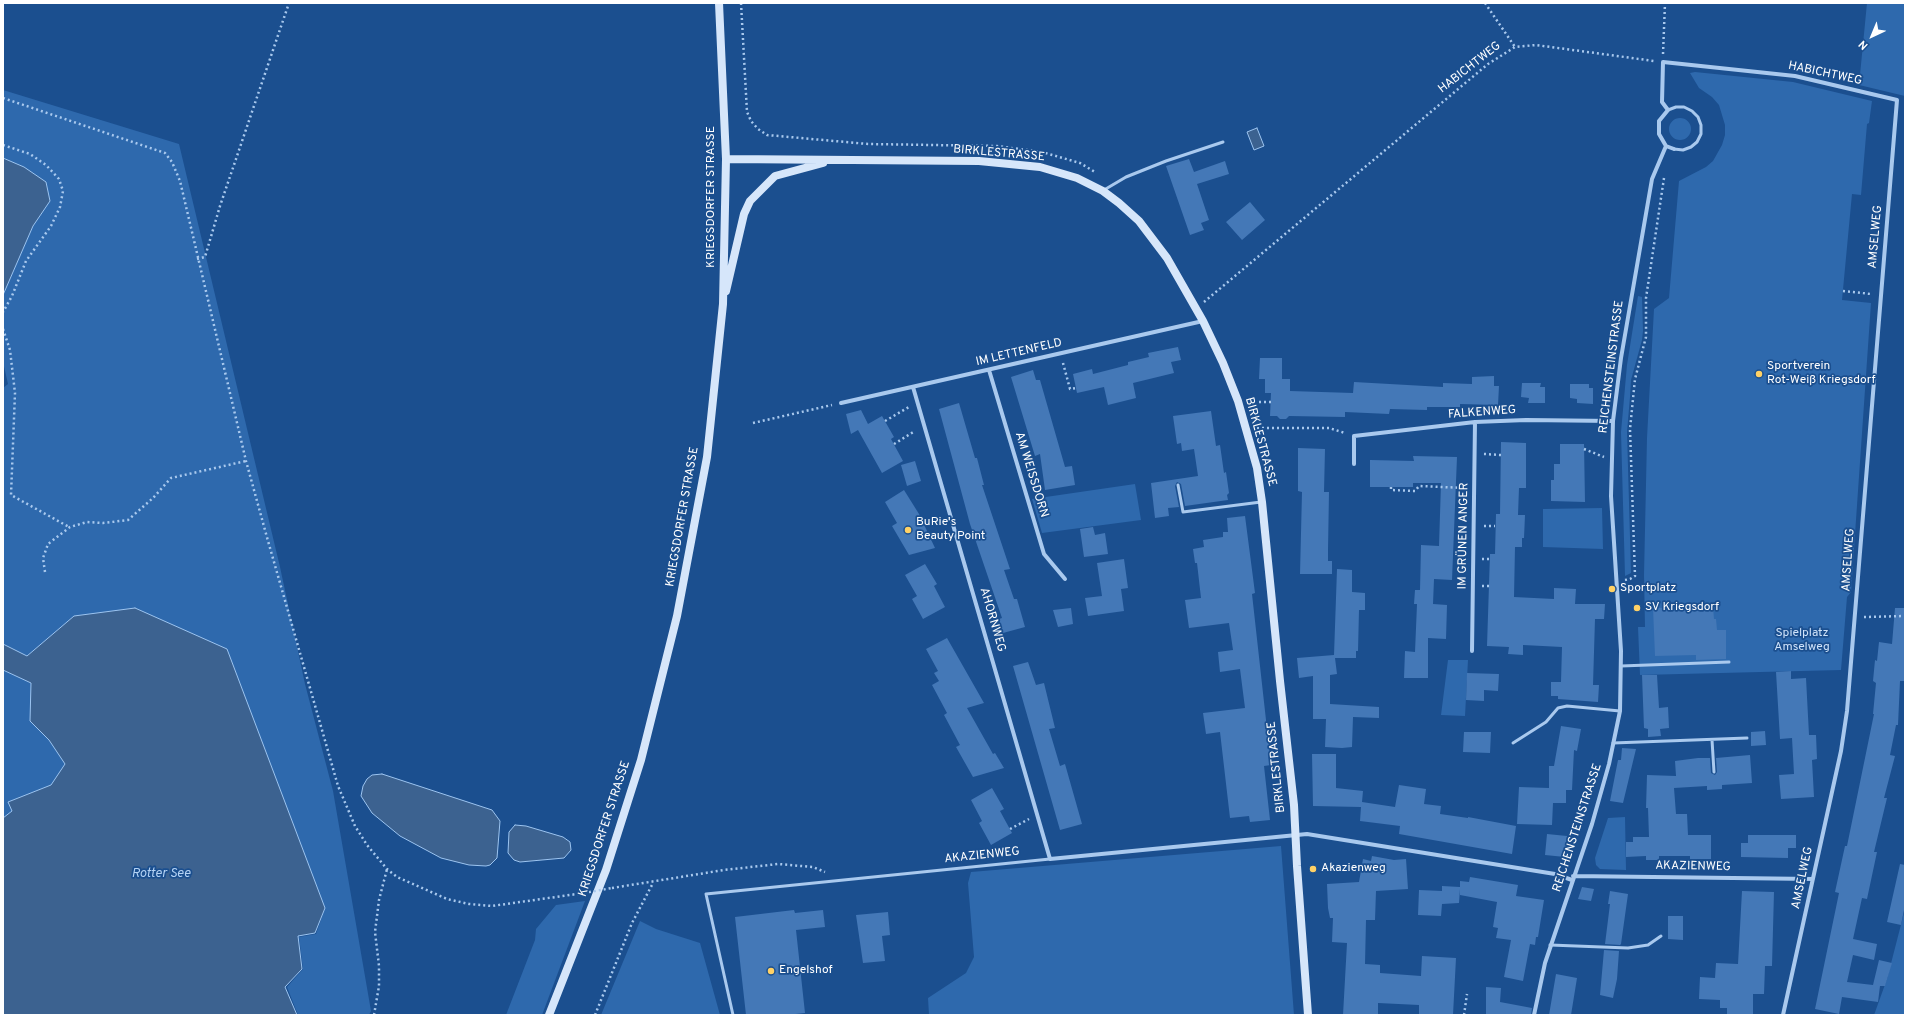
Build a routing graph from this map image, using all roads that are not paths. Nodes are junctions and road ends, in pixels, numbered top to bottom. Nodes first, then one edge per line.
1 (720, 3) edge
2 (1897, 100) joint
3 (1668, 110) junction
4 (1223, 142) dead end
5 (1666, 146) junction
6 (1674, 150) joint
7 (726, 159) junction
8 (833, 160) junction
9 (1103, 191) junction
10 (723, 304) junction
11 (1203, 321) junction
12 (989, 370) junction
13 (913, 387) junction
14 (840, 404) road end
15 (1613, 421) junction
16 (1476, 422) junction
17 (1354, 464) dead end
18 (1178, 485) dead end
19 (1262, 502) junction
20 (1065, 579) dead end
21 (1472, 651) dead end
22 (1729, 662) dead end
23 (1621, 666) junction
24 (1620, 711) junction
25 (1747, 738) dead end
26 (1712, 740) junction
27 (1513, 743) dead end
28 (1613, 743) junction
29 (1714, 772) dead end
30 (1296, 835) junction
31 (1050, 859) junction
32 (1572, 878) junction
33 (1813, 879) junction
34 (1661, 936) dead end
35 (1550, 945) junction
36 (549, 1015) edge
37 (733, 1015) edge
38 (1308, 1015) edge
39 (1534, 1015) edge
40 (1783, 1015) edge

1 - 7 street, KRIEGSDORFER STRASSE
2 - 3 street, HABICHTWEG
2 - 33 street, AMSELWEG
3 - 5 street
3 - 6 lane
4 - 9 lane
5 - 6 street
5 - 15 street, REICHENSTEINSTRASSE
7 - 8 street, BIRKLESTRASSE
7 - 10 street, KRIEGSDORFER STRASSE
8 - 9 street, BIRKLESTRASSE
8 - 10 street, BIRKLESTRASSE
9 - 11 street, BIRKLESTRASSE
10 - 36 street, KRIEGSDORFER STRASSE
11 - 12 street, IM LETTENFELD
11 - 19 street, BIRKLESTRASSE
12 - 13 street, IM LETTENFELD
12 - 20 street, AM WEISSDORN
13 - 14 street, IM LETTENFELD
13 - 31 street, AHORNWEG
15 - 16 street, FALKENWEG
15 - 23 street, REICHENSTEINSTRASSE
16 - 17 street, FALKENWEG
16 - 21 street, IM GRÜNEN ANGER
18 - 19 lane
19 - 30 street, BIRKLESTRASSE
22 - 23 lane
23 - 24 street, REICHENSTEINSTRASSE
24 - 27 lane
24 - 28 street, REICHENSTEINSTRASSE
25 - 26 lane
26 - 28 lane
26 - 29 lane
28 - 32 street, REICHENSTEINSTRASSE
30 - 31 street, AKAZIENWEG
30 - 32 street, AKAZIENWEG
30 - 38 street, BIRKLESTRASSE
31 - 37 lane, AKAZIENWEG
32 - 33 street, AKAZIENWEG
32 - 35 street, REICHENSTEINSTRASSE
33 - 40 street, AMSELWEG
34 - 35 lane
35 - 39 street, REICHENSTEINSTRASSE

